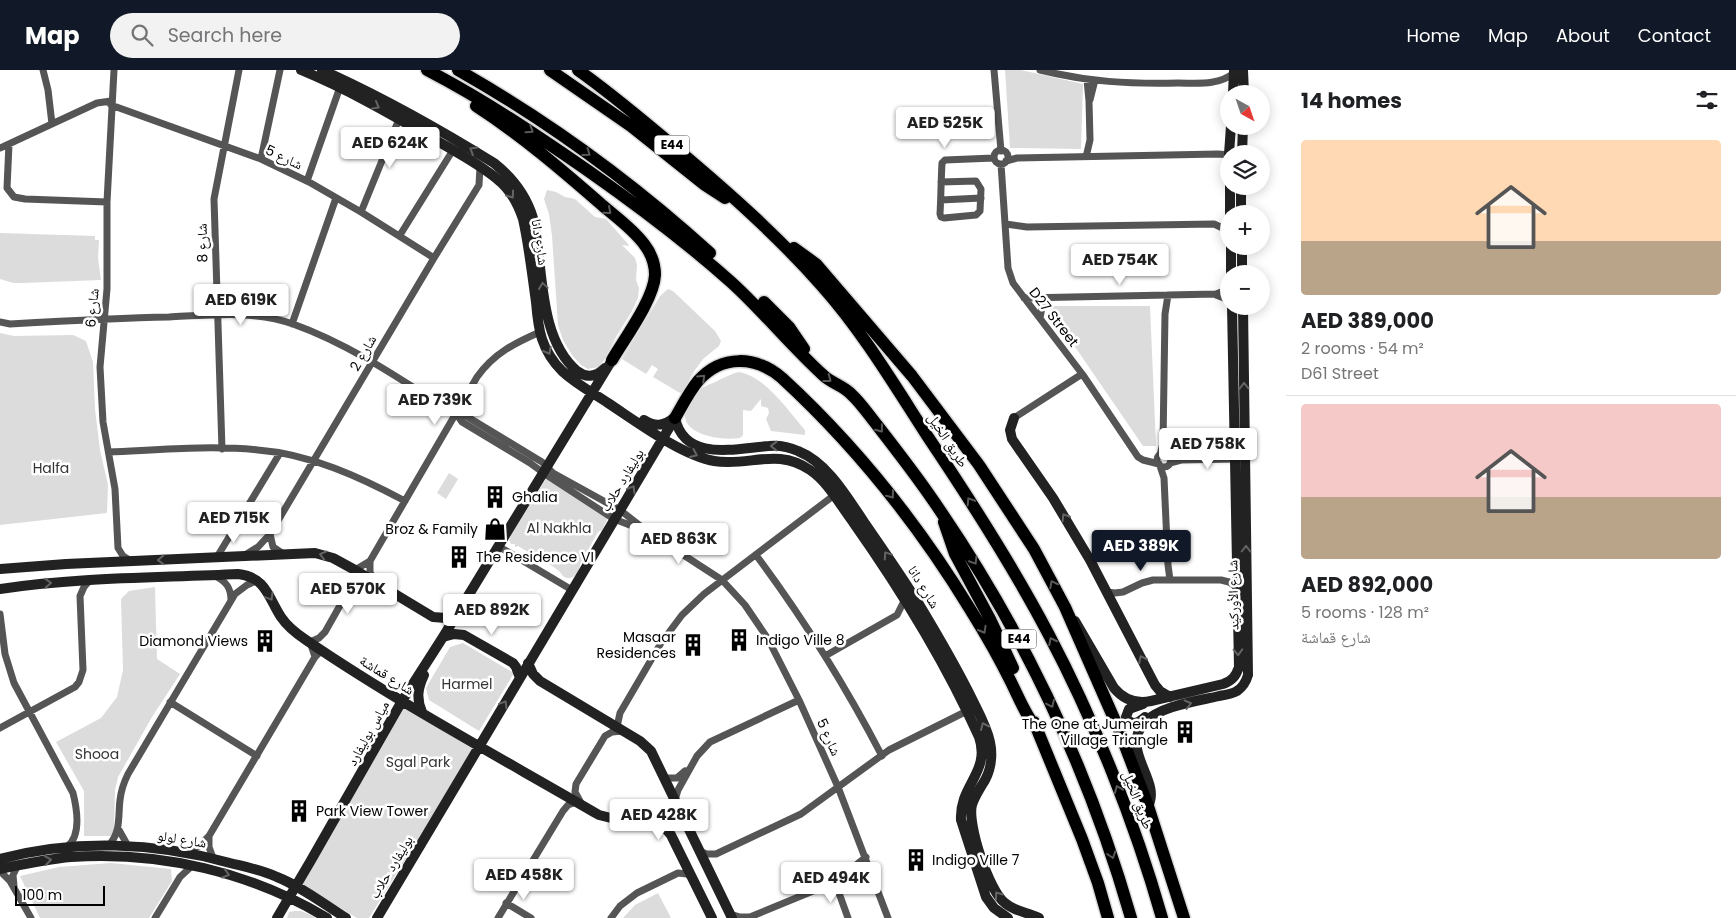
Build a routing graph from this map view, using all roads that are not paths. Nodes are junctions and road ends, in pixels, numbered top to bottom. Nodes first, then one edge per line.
1 (43, 70) edge
2 (114, 70) edge
3 (238, 70) edge
4 (280, 70) edge
5 (301, 70) edge
6 (322, 70) edge
7 (458, 70) edge
8 (550, 70) edge
9 (578, 70) edge
10 (994, 70) edge
11 (1040, 70) edge
12 (430, 71) edge
13 (1237, 71) edge
14 (1087, 80) junction
15 (1095, 80) junction
16 (1217, 82) junction
17 (1224, 85) edge
18 (1236, 85) edge
19 (340, 87) junction
20 (1090, 101) junction
21 (111, 103) junction
22 (400, 119) junction
23 (52, 124) junction
24 (9, 144) junction
25 (224, 147) junction
26 (0, 148) edge
27 (453, 150) junction
28 (1220, 154) edge
29 (1090, 157) junction
30 (1004, 158) junction
31 (262, 159) junction
32 (480, 167) junction
33 (497, 178) junction
34 (307, 182) junction
35 (941, 182) junction
36 (479, 184) junction
37 (336, 198) junction
38 (981, 198) junction
39 (941, 200) junction
40 (107, 202) junction
41 (742, 204) junction
42 (361, 212) junction
43 (1220, 222) edge
44 (1214, 224) junction
45 (1220, 227) edge
46 (1006, 228) junction
47 (400, 235) junction
48 (781, 242) junction
49 (434, 258) junction
50 (1220, 292) edge
51 (1216, 294) junction
52 (1165, 295) junction
53 (1220, 296) edge
54 (1024, 298) junction
55 (1049, 298) junction
56 (217, 315) junction
57 (1232, 315) edge
58 (1243, 315) edge
59 (1040, 318) junction
60 (104, 319) junction
61 (0, 322) edge
62 (292, 324) junction
63 (540, 332) junction
64 (612, 360) junction
65 (809, 361) junction
66 (372, 363) junction
67 (1082, 374) junction
68 (592, 393) junction
69 (625, 414) junction
70 (456, 415) junction
71 (675, 418) junction
72 (1014, 418) joint
73 (663, 438) junction
74 (222, 449) junction
75 (109, 452) junction
76 (280, 453) junction
77 (1234, 459) junction
78 (1164, 460) junction
79 (312, 462) junction
80 (545, 469) junction
81 (1245, 490) junction
82 (837, 493) junction
83 (405, 501) junction
84 (943, 514) junction
85 (617, 515) junction
86 (648, 532) junction
87 (270, 534) junction
88 (498, 546) junction
89 (118, 548) junction
90 (283, 554) junction
91 (756, 554) junction
92 (243, 556) junction
93 (217, 557) junction
94 (130, 561) junction
95 (370, 561) junction
96 (108, 562) junction
97 (0, 570) edge
98 (355, 570) junction
99 (215, 576) junction
100 (90, 580) junction
101 (258, 580) junction
102 (722, 580) junction
103 (1167, 580) junction
104 (69, 582) junction
105 (375, 582) junction
106 (1236, 587) junction
107 (0, 588) edge
108 (572, 590) junction
109 (1107, 592) junction
110 (1123, 592) junction
111 (80, 596) junction
112 (905, 599) junction
113 (231, 600) junction
114 (1115, 606) junction
115 (1065, 607) junction
116 (458, 612) junction
117 (0, 614) edge
118 (897, 615) junction
119 (916, 617) junction
120 (444, 637) junction
121 (310, 642) junction
122 (319, 654) junction
123 (825, 656) junction
124 (429, 660) junction
125 (528, 663) junction
126 (520, 678) junction
127 (1170, 697) junction
128 (799, 700) junction
129 (402, 701) junction
130 (170, 702) junction
131 (1151, 702) junction
132 (971, 709) junction
133 (1167, 709) junction
134 (30, 712) junction
135 (422, 712) junction
136 (620, 713) junction
137 (604, 719) junction
138 (0, 728) edge
139 (1036, 728) junction
140 (620, 729) junction
141 (480, 745) junction
142 (257, 756) junction
143 (882, 756) junction
144 (691, 766) junction
145 (665, 778) junction
146 (838, 788) junction
147 (562, 794) junction
148 (675, 803) junction
149 (579, 804) junction
150 (1148, 806) junction
151 (562, 810) junction
152 (118, 830) junction
153 (76, 832) junction
154 (209, 836) junction
155 (103, 845) junction
156 (86, 846) junction
157 (128, 846) junction
158 (67, 847) junction
159 (699, 851) junction
160 (186, 853) junction
161 (716, 854) junction
162 (2, 856) edge
163 (98, 857) junction
164 (682, 857) junction
165 (866, 857) junction
166 (213, 858) junction
167 (172, 862) junction
168 (18, 865) junction
169 (193, 865) junction
170 (0, 870) edge
171 (709, 871) junction
172 (674, 875) junction
173 (691, 876) junction
174 (177, 882) junction
175 (835, 882) junction
176 (14, 886) junction
177 (296, 886) junction
178 (719, 892) junction
179 (289, 898) junction
180 (702, 900) junction
181 (506, 903) junction
182 (731, 916) edge
183 (345, 917) edge
184 (749, 917) edge
185 (31, 918) edge
186 (155, 918) edge
187 (276, 918) edge
188 (327, 918) edge
189 (377, 918) edge
190 (498, 918) edge
191 (531, 918) edge
192 (611, 918) edge
193 (712, 918) edge
194 (848, 918) edge
195 (888, 918) edge
196 (1008, 918) edge
197 (1039, 918) edge
198 (1108, 918) edge
199 (1131, 918) edge
200 (1162, 918) edge
201 (1184, 918) edge

1 - 23 street
2 - 21 street, شارع 6
3 - 25 street, شارع 8
4 - 31 street
5 - 19 street, شارع دانا
64 -> 6 street, شارع دانا
7 -> 65 highway
8 - 41 highway
9 - 41 highway, طريق الخيل / E44
10 - 30 street, D27 Street
11 - 14 street
12 -> 64 highway
12 -> 65 highway
13 - 16 street
13 - 18 street
14 - 15 street
14 - 20 street
15 - 16 street
15 - 20 street
16 - 17 street
19 -> 22 street, شارع دانا
19 - 34 street
20 - 29 street
21 - 23 street
21 - 25 street, شارع 5
21 - 40 street, شارع 6
22 - 27 street, شارع دانا
22 - 42 street
23 - 24 street
24 - 26 street
24 - 40 street
25 - 31 street, شارع 5
25 - 56 street, شارع 8
27 - 32 street, شارع دانا
27 - 47 street
28 - 29 street
29 - 30 street
30 - 35 street
30 - 46 street, D27 Street
31 - 34 street, شارع 5
32 - 33 street, شارع دانا
32 - 36 street, شارع 2
33 - 36 street
33 -> 63 street, شارع دانا
34 - 37 street, شارع 5
35 - 38 street
35 - 39 street
36 - 49 street, شارع 2
37 - 42 street, شارع 5
37 - 62 street
38 - 39 street
38 - 39 street
40 - 60 street, شارع 6
41 - 48 highway, طريق الخيل / E44
42 - 47 street, شارع 5
43 - 44 street
44 - 45 street
44 - 46 street
46 - 54 street, D27 Street
47 - 49 street, شارع 5
115 -> 48 highway
200 -> 48 highway, طريق الخيل / E44
49 - 66 street, شارع 2
50 - 51 street
51 - 52 street
51 - 53 street
52 - 55 street
52 - 78 street
54 - 55 street
54 - 59 street, D27 Street
55 - 59 street
56 - 60 street
56 - 62 street
56 - 74 street, شارع 8
57 - 77 street, شارع الأوركيد
81 -> 58 street, شارع الأوركيد
59 - 67 street, D27 Street
60 - 61 street
60 - 75 street, شارع 6
62 - 66 street
63 -> 68 street, شارع دانا
63 - 70 street
64 - 68 street, مياس بوليفارد
65 -> 84 highway, E44
66 - 70 street
66 - 79 street, شارع 2
67 - 72 street
67 - 78 street, D27 Street
68 - 69 street, شارع دانا
68 - 80 street, مياس بوليفارد
69 - 71 street, شارع دانا
69 - 73 street, شارع دانا
70 - 80 street
70 - 83 street
71 - 73 street, بوليفارد حلاب
82 -> 71 street, شارع دانا
71 -> 139 highway
109 -> 72 street
73 -> 82 street, شارع دانا
85 -> 73 street, بوليفارد حلاب
74 - 75 street
74 - 76 street
75 - 89 street, شارع 6
76 - 79 street
76 - 93 street
77 - 78 street
77 - 81 street
77 - 106 street, شارع الأوركيد
78 - 103 street
79 - 83 street
79 - 87 street, شارع 2
80 - 85 street
80 - 85 street
80 - 88 street, مياس بوليفارد
133 -> 81 street, شارع الأوركيد
82 - 91 street
82 - 112 street, شارع دانا
132 -> 82 street, شارع دانا
83 - 95 street
84 - 139 highway
84 -> 199 highway, E44
85 - 86 street
85 - 86 street
85 - 108 street, بوليفارد حلاب
86 - 102 street, شارع 5
87 - 90 street
87 - 92 street, شارع 2
88 - 108 street
88 - 116 street, مياس بوليفارد
89 - 94 street
89 - 96 street
90 - 92 street
98 -> 90 street
91 - 102 street
91 - 123 street
92 - 93 street
93 -> 94 street
94 - 96 street
95 - 98 street
95 - 105 street
96 - 97 street
97 - 107 street
98 - 105 street
98 - 121 street
99 - 100 street
99 - 101 street
99 - 113 street
100 - 104 street
100 - 111 street
101 - 113 street
101 -> 121 street, شارع قماشة
102 - 128 street, شارع 5
102 - 136 street
103 - 106 street
103 - 110 street
107 -> 104 street
104 - 111 street
105 - 116 street
106 -> 127 street, شارع الأوركيد
108 - 125 street, بوليفارد حلاب
109 - 110 street
109 - 114 street
110 - 114 street
111 - 134 street
112 - 118 street
112 - 119 street, شارع دانا
113 - 130 street
127 -> 114 street
115 - 131 street, شارع الأوركيد
115 - 150 highway
116 - 120 street, مياس بوليفارد
117 - 134 street
118 - 119 street
118 - 123 street
119 - 132 street, شارع دانا
120 - 124 street, مياس بوليفارد
120 - 126 street
121 - 122 street, شارع قماشة
122 - 129 street, شارع قماشة
122 - 142 street
123 - 143 street
124 - 129 street, مياس بوليفارد
124 - 135 street
125 - 126 street, بوليفارد حلاب
125 - 137 street
141 -> 126 street, بوليفارد حلاب
127 - 131 street, شارع الأوركيد
128 - 144 street
128 - 146 street, شارع 5
129 - 135 street, شارع قماشة
129 - 177 street, مياس بوليفارد
130 - 142 street
130 - 152 street
131 - 133 street
132 - 143 street
132 - 196 street, شارع دانا
197 -> 132 street, شارع دانا
133 - 150 street, شارع الأوركيد
134 - 138 street
134 - 153 street
135 - 141 street, شارع قماشة
136 - 137 street
136 - 140 street
137 - 140 street
139 - 198 highway
140 - 145 street
140 - 149 street
141 - 147 street, شارع قماشة
141 - 189 street, بوليفارد حلاب
142 - 154 street
143 - 146 street
144 - 145 street
144 - 148 street
145 - 148 street
146 - 161 street
146 - 165 street, شارع 5
147 - 149 street, شارع قماشة
147 - 151 street
148 - 159 street
149 - 151 street
149 - 164 street, شارع قماشة
150 - 201 highway
151 - 181 street
152 - 155 street
152 - 157 street
153 - 156 street
153 - 158 street
154 - 160 street
154 - 166 street
155 - 156 street, شارع لولو
155 - 157 street, شارع لولو
155 - 163 street
156 - 158 street, شارع لولو
157 - 160 street, شارع لولو
158 - 162 street, شارع لولو
159 - 161 street
159 - 171 street
160 - 166 street, شارع لولو
161 - 171 street
163 - 167 street, شارع لولو
168 -> 163 street, شارع لولو
164 - 172 street
164 - 173 street, شارع قماشة
165 - 175 street
165 - 195 street, شارع 5
166 - 177 street, شارع لولو
167 - 169 street, شارع لولو
167 - 174 street
168 - 170 street, شارع لولو
168 - 176 street
169 - 174 street
169 -> 179 street, شارع لولو
170 - 176 street
171 - 178 street
172 - 173 street
172 - 192 street
173 - 180 street, شارع قماشة
174 - 186 street
175 - 184 street
175 - 194 street
176 - 185 street
177 - 179 street, مياس بوليفارد
177 - 183 street, شارع لولو
178 - 180 street
178 - 182 street
179 - 187 street, مياس بوليفارد
179 - 188 street, شارع لولو
180 - 193 street, شارع قماشة
181 - 190 street
181 - 191 street
182 - 184 street

